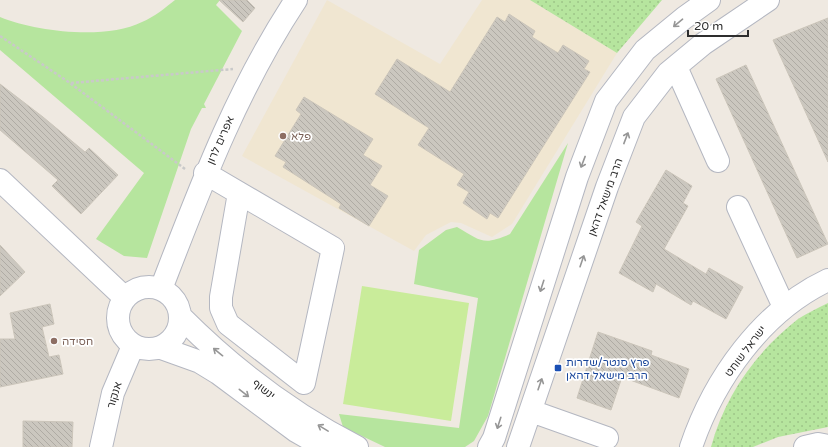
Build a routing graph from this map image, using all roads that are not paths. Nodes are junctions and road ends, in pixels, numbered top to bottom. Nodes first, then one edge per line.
1 (296, 0) edge
2 (709, 0) edge
3 (768, 0) edge
4 (676, 67) junction
5 (718, 161) dead end
6 (203, 178) junction
7 (0, 180) edge
8 (239, 193) junction
9 (738, 207) dead end
10 (828, 280) edge
11 (161, 289) junction
12 (125, 298) junction
13 (784, 307) junction
14 (181, 318) junction
15 (133, 346) junction
16 (161, 348) junction
17 (531, 411) junction
18 (606, 438) dead end
19 (828, 446) edge
20 (101, 447) edge
21 (324, 447) edge
22 (357, 447) edge
23 (488, 447) edge
24 (518, 447) edge
25 (691, 447) edge
26 (805, 447) edge

1 - 6 street, אפרים לרון
2 -> 23 street
3 - 4 street, הרב מישאל דהאן
4 - 5 street
17 -> 4 street, הרב מישאל דהאן
6 - 8 street
6 - 11 street, אפרים לרון
7 - 12 street
8 - 8 street
9 - 13 street
10 - 13 street, ישראל שוחט
11 - 12 street
11 - 14 street
12 - 15 street
13 - 25 street, ישראל שוחט
14 - 16 street
22 -> 14 street, ינשוף
15 - 16 street
15 - 20 street, אנקור
16 -> 21 street, ינשוף
17 - 18 street
17 - 24 street, הרב מישאל דהאן
19 - 26 street

